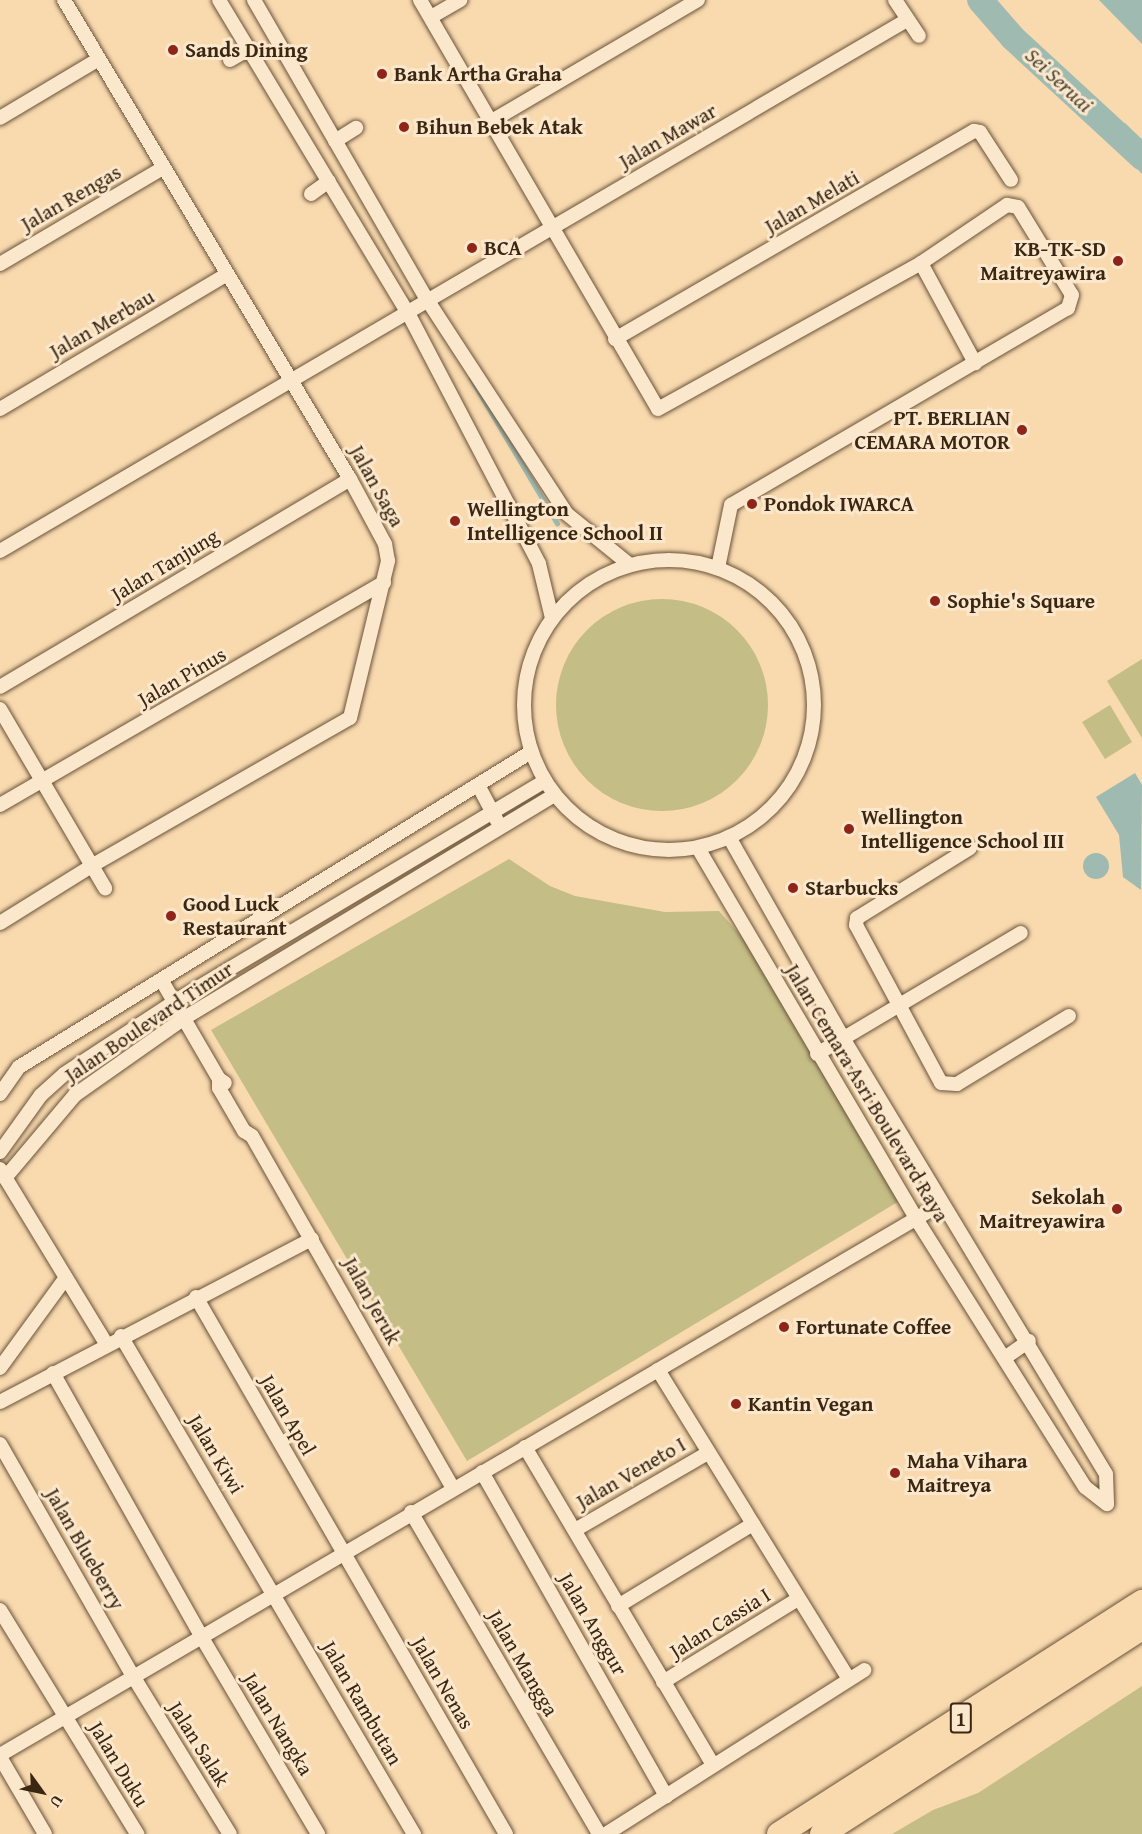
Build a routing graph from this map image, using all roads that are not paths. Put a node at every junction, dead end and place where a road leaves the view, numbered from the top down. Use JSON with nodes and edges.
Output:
{"nodes":[{"id":1,"x":64,"y":0,"type":"edge"},
{"id":2,"x":219,"y":0,"type":"edge"},
{"id":3,"x":254,"y":0,"type":"edge"},
{"id":4,"x":420,"y":0,"type":"edge"},
{"id":5,"x":460,"y":0,"type":"edge"},
{"id":6,"x":698,"y":0,"type":"edge"},
{"id":7,"x":895,"y":0,"type":"edge"},
{"id":8,"x":430,"y":17,"type":"junction"},
{"id":9,"x":907,"y":20,"type":"junction"},
{"id":10,"x":919,"y":36,"type":"dead end"},
{"id":11,"x":249,"y":49,"type":"junction"},
{"id":12,"x":99,"y":59,"type":"junction"},
{"id":13,"x":230,"y":60,"type":"dead end"},
{"id":14,"x":0,"y":118,"type":"edge"},
{"id":15,"x":490,"y":122,"type":"junction"},
{"id":16,"x":356,"y":128,"type":"dead end"},
{"id":17,"x":335,"y":141,"type":"junction"},
{"id":18,"x":163,"y":168,"type":"junction"},
{"id":19,"x":1011,"y":180,"type":"dead end"},
{"id":20,"x":329,"y":182,"type":"junction"},
{"id":21,"x":311,"y":194,"type":"dead end"},
{"id":22,"x":554,"y":229,"type":"junction"},
{"id":23,"x":921,"y":263,"type":"junction"},
{"id":24,"x":0,"y":264,"type":"edge"},
{"id":25,"x":226,"y":275,"type":"junction"},
{"id":26,"x":428,"y":301,"type":"junction"},
{"id":27,"x":408,"y":313,"type":"junction"},
{"id":28,"x":615,"y":339,"type":"junction"},
{"id":29,"x":975,"y":363,"type":"junction"},
{"id":30,"x":292,"y":382,"type":"junction"},
{"id":31,"x":0,"y":409,"type":"edge"},
{"id":32,"x":350,"y":479,"type":"junction"},
{"id":33,"x":0,"y":551,"type":"edge"},
{"id":34,"x":630,"y":565,"type":"junction"},
{"id":35,"x":718,"y":568,"type":"junction"},
{"id":36,"x":384,"y":582,"type":"junction"},
{"id":37,"x":552,"y":618,"type":"junction"},
{"id":38,"x":0,"y":687,"type":"edge"},
{"id":39,"x":0,"y":710,"type":"edge"},
{"id":40,"x":531,"y":752,"type":"junction"},
{"id":41,"x":42,"y":781,"type":"junction"},
{"id":42,"x":544,"y":781,"type":"junction"},
{"id":43,"x":478,"y":785,"type":"junction"},
{"id":44,"x":554,"y":795,"type":"junction"},
{"id":45,"x":0,"y":805,"type":"edge"},
{"id":46,"x":492,"y":812,"type":"junction"},
{"id":47,"x":501,"y":827,"type":"junction"},
{"id":48,"x":729,"y":837,"type":"junction"},
{"id":49,"x":698,"y":848,"type":"junction"},
{"id":50,"x":970,"y":848,"type":"dead end"},
{"id":51,"x":93,"y":865,"type":"junction"},
{"id":52,"x":105,"y":888,"type":"dead end"},
{"id":53,"x":0,"y":923,"type":"edge"},
{"id":54,"x":1021,"y":933,"type":"dead end"},
{"id":55,"x":162,"y":981,"type":"junction"},
{"id":56,"x":174,"y":1002,"type":"junction"},
{"id":57,"x":898,"y":1005,"type":"junction"},
{"id":58,"x":1069,"y":1016,"type":"dead end"},
{"id":59,"x":183,"y":1019,"type":"junction"},
{"id":60,"x":843,"y":1038,"type":"junction"},
{"id":61,"x":817,"y":1054,"type":"junction"},
{"id":62,"x":0,"y":1094,"type":"edge"},
{"id":63,"x":0,"y":1152,"type":"edge"},
{"id":64,"x":2,"y":1174,"type":"edge"},
{"id":65,"x":941,"y":1203,"type":"junction"},
{"id":66,"x":915,"y":1217,"type":"junction"},
{"id":67,"x":312,"y":1239,"type":"junction"},
{"id":68,"x":65,"y":1279,"type":"junction"},
{"id":69,"x":195,"y":1297,"type":"junction"},
{"id":70,"x":120,"y":1336,"type":"junction"},
{"id":71,"x":1029,"y":1341,"type":"junction"},
{"id":72,"x":106,"y":1343,"type":"junction"},
{"id":73,"x":1006,"y":1357,"type":"junction"},
{"id":74,"x":0,"y":1368,"type":"edge"},
{"id":75,"x":658,"y":1370,"type":"junction"},
{"id":76,"x":53,"y":1372,"type":"junction"},
{"id":77,"x":0,"y":1402,"type":"edge"},
{"id":78,"x":0,"y":1444,"type":"edge"},
{"id":79,"x":525,"y":1447,"type":"junction"},
{"id":80,"x":708,"y":1453,"type":"junction"},
{"id":81,"x":482,"y":1472,"type":"junction"},
{"id":82,"x":453,"y":1488,"type":"junction"},
{"id":83,"x":411,"y":1512,"type":"junction"},
{"id":84,"x":753,"y":1524,"type":"junction"},
{"id":85,"x":575,"y":1530,"type":"junction"},
{"id":86,"x":343,"y":1554,"type":"junction"},
{"id":87,"x":275,"y":1594,"type":"junction"},
{"id":88,"x":798,"y":1599,"type":"junction"},
{"id":89,"x":1142,"y":1602,"type":"edge"},
{"id":90,"x":618,"y":1606,"type":"junction"},
{"id":91,"x":0,"y":1610,"type":"edge"},
{"id":92,"x":1142,"y":1628,"type":"edge"},
{"id":93,"x":201,"y":1636,"type":"junction"},
{"id":94,"x":864,"y":1670,"type":"dead end"},
{"id":95,"x":133,"y":1676,"type":"junction"},
{"id":96,"x":849,"y":1679,"type":"junction"},
{"id":97,"x":663,"y":1682,"type":"junction"},
{"id":98,"x":66,"y":1716,"type":"junction"},
{"id":99,"x":0,"y":1756,"type":"edge"},
{"id":100,"x":713,"y":1766,"type":"junction"},
{"id":101,"x":666,"y":1796,"type":"junction"},
{"id":102,"x":45,"y":1834,"type":"edge"},
{"id":103,"x":137,"y":1834,"type":"edge"},
{"id":104,"x":230,"y":1834,"type":"edge"},
{"id":105,"x":318,"y":1834,"type":"edge"},
{"id":106,"x":414,"y":1834,"type":"edge"},
{"id":107,"x":506,"y":1834,"type":"edge"},
{"id":108,"x":598,"y":1834,"type":"edge"},
{"id":109,"x":606,"y":1834,"type":"edge"},
{"id":110,"x":779,"y":1834,"type":"edge"},
{"id":111,"x":822,"y":1834,"type":"edge"}],
"edges":[{"from":1,"to":12,"type":"street","name":"Jalan Saga"},
{"from":2,"to":11,"type":"street"},
{"from":3,"to":17,"type":"street"},
{"from":4,"to":8,"type":"street"},
{"from":5,"to":8,"type":"street"},
{"from":6,"to":15,"type":"street"},
{"from":7,"to":9,"type":"street"},
{"from":8,"to":15,"type":"street"},
{"from":9,"to":10,"type":"street"},
{"from":9,"to":22,"type":"street","name":"Jalan Mawar"},
{"from":11,"to":13,"type":"street"},
{"from":11,"to":20,"type":"street"},
{"from":12,"to":14,"type":"street"},
{"from":12,"to":18,"type":"street","name":"Jalan Saga"},
{"from":15,"to":22,"type":"street"},
{"from":16,"to":17,"type":"street"},
{"from":17,"to":26,"type":"street"},
{"from":18,"to":24,"type":"street","name":"Jalan Rengas"},
{"from":18,"to":25,"type":"street","name":"Jalan Saga"},
{"from":19,"to":28,"type":"street","name":"Jalan Melati"},
{"from":20,"to":21,"type":"street"},
{"from":20,"to":27,"type":"street"},
{"from":22,"to":26,"type":"street","name":"Jalan Mawar"},
{"from":22,"to":28,"type":"street"},
{"from":23,"to":28,"type":"street"},
{"from":23,"to":29,"type":"street"},
{"from":23,"to":29,"type":"street"},
{"from":25,"to":30,"type":"street","name":"Jalan Saga"},
{"from":25,"to":31,"type":"street","name":"Jalan Merbau"},
{"from":26,"to":27,"type":"street","name":"Jalan Mawar"},
{"from":26,"to":34,"type":"street"},
{"from":27,"to":30,"type":"street","name":"Jalan Mawar"},
{"from":27,"to":37,"type":"street"},
{"from":29,"to":35,"type":"street"},
{"from":30,"to":32,"type":"street","name":"Jalan Saga"},
{"from":30,"to":33,"type":"street","name":"Jalan Mawar"},
{"from":32,"to":36,"type":"street","name":"Jalan Saga"},
{"from":32,"to":38,"type":"street","name":"Jalan Tanjung"},
{"from":34,"to":35,"type":"street"},
{"from":34,"to":37,"type":"street"},
{"from":35,"to":48,"type":"street"},
{"from":36,"to":41,"type":"street","name":"Jalan Pinus"},
{"from":36,"to":51,"type":"street","name":"Jalan Saga"},
{"from":37,"to":40,"type":"street"},
{"from":39,"to":41,"type":"street"},
{"from":40,"to":42,"type":"street"},
{"from":40,"to":43,"type":"street","name":"Jalan Boulevard Timur"},
{"from":41,"to":45,"type":"street","name":"Jalan Pinus"},
{"from":41,"to":51,"type":"street"},
{"from":42,"to":44,"type":"street"},
{"from":42,"to":46,"type":"street","name":"Jalan Boulevard Timur"},
{"from":43,"to":46,"type":"street"},
{"from":43,"to":55,"type":"street","name":"Jalan Boulevard Timur"},
{"from":44,"to":47,"type":"street","name":"Jalan Boulevard Timur"},
{"from":44,"to":49,"type":"street"},
{"from":46,"to":47,"type":"street"},
{"from":46,"to":56,"type":"street","name":"Jalan Boulevard Timur"},
{"from":47,"to":59,"type":"street","name":"Jalan Boulevard Timur"},
{"from":48,"to":49,"type":"street"},
{"from":48,"to":60,"type":"street","name":"Jalan Cemara Asri Boulevard Raya"},
{"from":49,"to":61,"type":"street","name":"Jalan Cemara Asri Boulevard Raya"},
{"from":50,"to":57,"type":"street"},
{"from":51,"to":52,"type":"street"},
{"from":51,"to":53,"type":"street"},
{"from":54,"to":57,"type":"street"},
{"from":55,"to":56,"type":"street","name":"Jalan Jeruk"},
{"from":55,"to":62,"type":"street","name":"Jalan Boulevard Timur"},
{"from":56,"to":59,"type":"street","name":"Jalan Jeruk"},
{"from":56,"to":63,"type":"street","name":"Jalan Boulevard Timur"},
{"from":57,"to":58,"type":"street"},
{"from":57,"to":60,"type":"street"},
{"from":59,"to":64,"type":"street","name":"Jalan Boulevard Timur"},
{"from":59,"to":67,"type":"street","name":"Jalan Jeruk"},
{"from":60,"to":61,"type":"street"},
{"from":60,"to":65,"type":"street","name":"Jalan Cemara Asri Boulevard Raya"},
{"from":61,"to":66,"type":"street","name":"Jalan Cemara Asri Boulevard Raya"},
{"from":64,"to":68,"type":"street"},
{"from":65,"to":66,"type":"street"},
{"from":65,"to":71,"type":"street","name":"Jalan Cemara Asri Boulevard Raya"},
{"from":66,"to":73,"type":"street","name":"Jalan Cemara Asri Boulevard Raya"},
{"from":66,"to":75,"type":"street"},
{"from":67,"to":69,"type":"street"},
{"from":67,"to":82,"type":"street","name":"Jalan Jeruk"},
{"from":68,"to":72,"type":"street"},
{"from":68,"to":74,"type":"street"},
{"from":69,"to":70,"type":"street"},
{"from":69,"to":86,"type":"street","name":"Jalan Apel"},
{"from":70,"to":72,"type":"street"},
{"from":70,"to":87,"type":"street","name":"Jalan Kiwi"},
{"from":71,"to":73,"type":"street"},
{"from":71,"to":73,"type":"street","name":"Jalan Cemara Asri Boulevard Raya"},
{"from":72,"to":76,"type":"street"},
{"from":75,"to":79,"type":"street"},
{"from":75,"to":80,"type":"street"},
{"from":76,"to":77,"type":"street"},
{"from":76,"to":93,"type":"street","name":"Jalan Nangka"},
{"from":78,"to":95,"type":"street","name":"Jalan Blueberry"},
{"from":79,"to":81,"type":"street"},
{"from":79,"to":85,"type":"street"},
{"from":80,"to":84,"type":"street"},
{"from":80,"to":85,"type":"street","name":"Jalan Veneto I"},
{"from":81,"to":82,"type":"street"},
{"from":81,"to":101,"type":"street","name":"Jalan Anggur"},
{"from":82,"to":83,"type":"street"},
{"from":83,"to":86,"type":"street"},
{"from":83,"to":108,"type":"street","name":"Jalan Mangga"},
{"from":84,"to":88,"type":"street"},
{"from":84,"to":90,"type":"street"},
{"from":85,"to":90,"type":"street"},
{"from":86,"to":87,"type":"street"},
{"from":86,"to":107,"type":"street","name":"Jalan Nenas"},
{"from":87,"to":93,"type":"street"},
{"from":87,"to":106,"type":"street","name":"Jalan Rambutan"},
{"from":88,"to":96,"type":"street"},
{"from":88,"to":97,"type":"street","name":"Jalan Cassia I"},
{"from":89,"to":110,"type":"highway","number":"1"},
{"from":90,"to":97,"type":"street"},
{"from":91,"to":98,"type":"street","name":"Jalan Duku"},
{"from":92,"to":111,"type":"highway","number":"1"},
{"from":93,"to":95,"type":"street"},
{"from":93,"to":105,"type":"street","name":"Jalan Nangka"},
{"from":94,"to":96,"type":"street"},
{"from":95,"to":98,"type":"street"},
{"from":95,"to":104,"type":"street","name":"Jalan Salak"},
{"from":96,"to":100,"type":"street"},
{"from":97,"to":100,"type":"street"},
{"from":98,"to":99,"type":"street"},
{"from":98,"to":103,"type":"street","name":"Jalan Duku"},
{"from":99,"to":102,"type":"street"},
{"from":100,"to":101,"type":"street"},
{"from":101,"to":109,"type":"street"}]}
